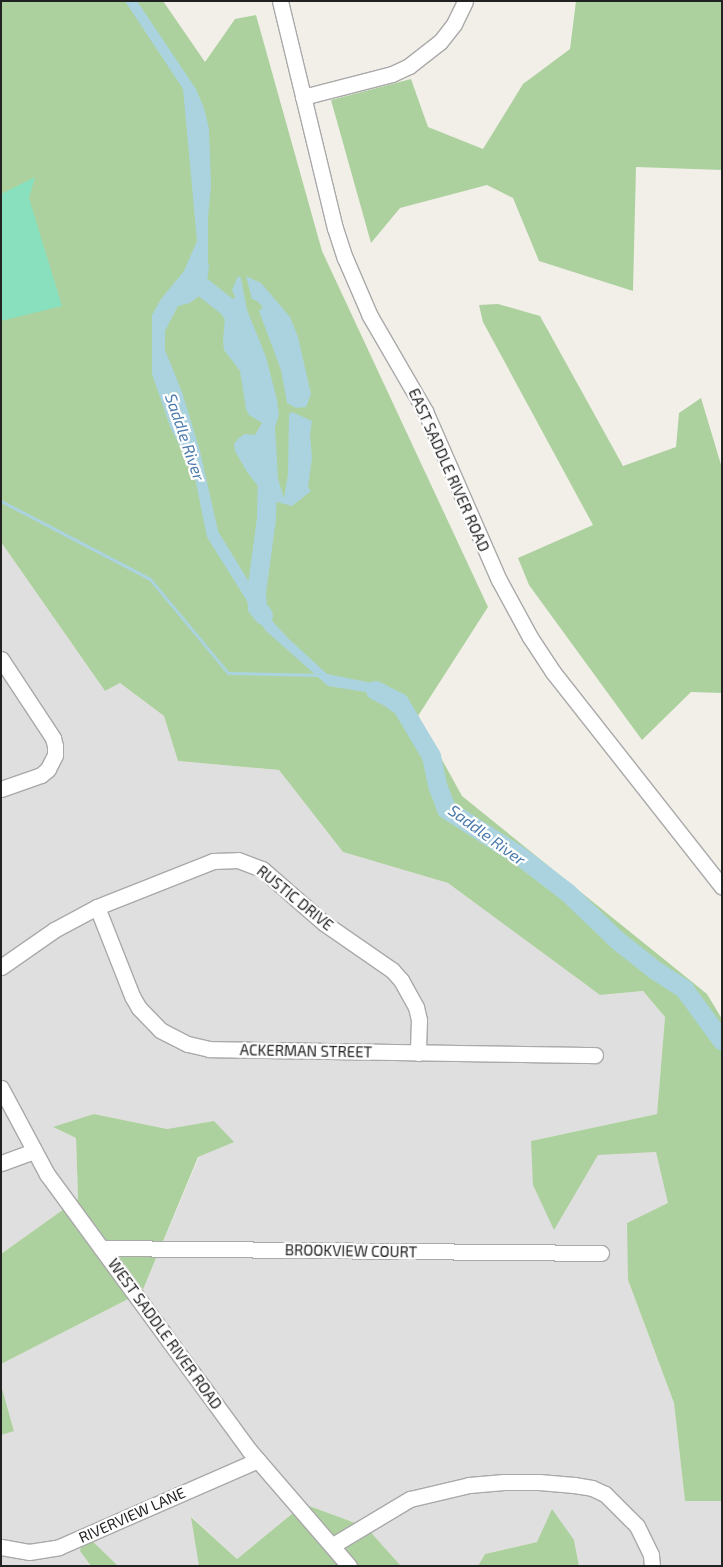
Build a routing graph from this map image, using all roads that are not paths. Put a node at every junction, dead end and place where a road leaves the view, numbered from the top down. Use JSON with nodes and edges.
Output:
{"nodes":[{"id":1,"x":280,"y":1,"type":"edge"},
{"id":2,"x":465,"y":1,"type":"edge"},
{"id":3,"x":303,"y":96,"type":"junction"},
{"id":4,"x":1,"y":659,"type":"edge"},
{"id":5,"x":1,"y":789,"type":"edge"},
{"id":6,"x":722,"y":888,"type":"edge"},
{"id":7,"x":97,"y":907,"type":"junction"},
{"id":8,"x":1,"y":967,"type":"edge"},
{"id":9,"x":418,"y":1053,"type":"junction"},
{"id":10,"x":596,"y":1055,"type":"dead end"},
{"id":11,"x":1,"y":1088,"type":"edge"},
{"id":12,"x":34,"y":1151,"type":"junction"},
{"id":13,"x":1,"y":1163,"type":"edge"},
{"id":14,"x":101,"y":1248,"type":"junction"},
{"id":15,"x":601,"y":1253,"type":"dead end"},
{"id":16,"x":258,"y":1460,"type":"junction"},
{"id":17,"x":333,"y":1545,"type":"junction"},
{"id":18,"x":1,"y":1547,"type":"edge"},
{"id":19,"x":349,"y":1566,"type":"edge"},
{"id":20,"x":652,"y":1566,"type":"edge"}],
"edges":[{"from":1,"to":3,"type":"street","name":"EAST SADDLE RIVER ROAD"},
{"from":2,"to":3,"type":"street"},
{"from":3,"to":6,"type":"street","name":"EAST SADDLE RIVER ROAD"},
{"from":4,"to":5,"type":"street"},
{"from":7,"to":8,"type":"street","name":"RUSTIC DRIVE"},
{"from":7,"to":9,"type":"street","name":"ACKERMAN STREET"},
{"from":7,"to":9,"type":"street","name":"RUSTIC DRIVE"},
{"from":9,"to":10,"type":"street","name":"ACKERMAN STREET"},
{"from":11,"to":12,"type":"street","name":"WEST SADDLE RIVER ROAD"},
{"from":12,"to":13,"type":"street"},
{"from":12,"to":14,"type":"street","name":"WEST SADDLE RIVER ROAD"},
{"from":14,"to":15,"type":"street","name":"BROOKVIEW COURT"},
{"from":14,"to":16,"type":"street","name":"WEST SADDLE RIVER ROAD"},
{"from":16,"to":17,"type":"street","name":"WEST SADDLE RIVER ROAD"},
{"from":16,"to":18,"type":"street","name":"RIVERVIEW LANE"},
{"from":17,"to":19,"type":"street","name":"WEST SADDLE RIVER ROAD"},
{"from":17,"to":20,"type":"street"}]}
